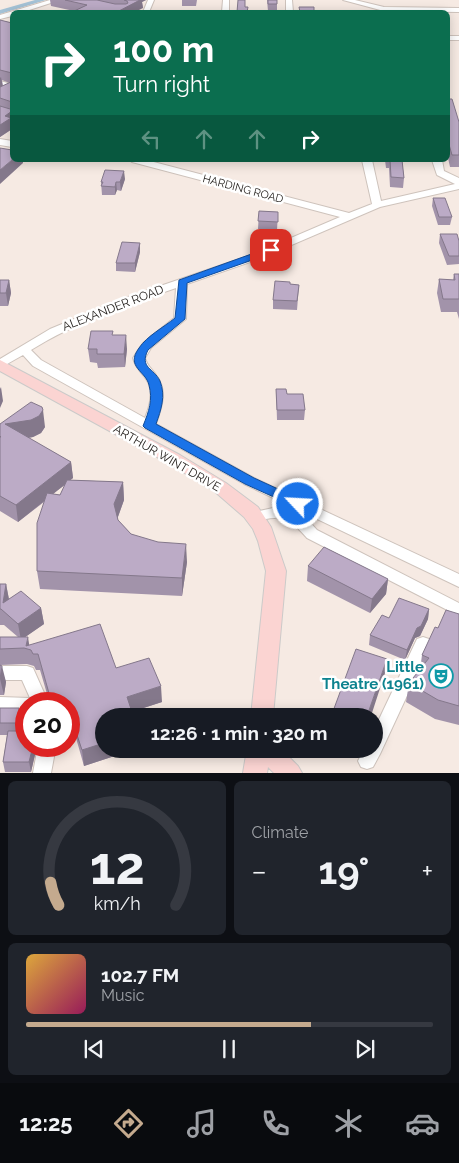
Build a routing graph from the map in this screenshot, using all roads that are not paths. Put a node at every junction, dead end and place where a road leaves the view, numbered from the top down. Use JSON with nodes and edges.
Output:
{"nodes":[{"id":1,"x":57,"y":0,"type":"edge"},
{"id":2,"x":346,"y":0,"type":"edge"},
{"id":3,"x":360,"y":2,"type":"edge"},
{"id":4,"x":24,"y":10,"type":"edge"},
{"id":5,"x":459,"y":10,"type":"edge"},
{"id":6,"x":10,"y":15,"type":"edge"},
{"id":7,"x":2,"y":17,"type":"dead end"},
{"id":8,"x":0,"y":82,"type":"edge"},
{"id":9,"x":10,"y":88,"type":"edge"},
{"id":10,"x":143,"y":162,"type":"edge"},
{"id":11,"x":367,"y":162,"type":"edge"},
{"id":12,"x":437,"y":162,"type":"edge"},
{"id":13,"x":459,"y":184,"type":"edge"},
{"id":14,"x":377,"y":205,"type":"junction"},
{"id":15,"x":351,"y":217,"type":"junction"},
{"id":16,"x":182,"y":282,"type":"junction"},
{"id":17,"x":24,"y":349,"type":"junction"},
{"id":18,"x":0,"y":364,"type":"edge"},
{"id":19,"x":149,"y":426,"type":"junction"},
{"id":20,"x":255,"y":517,"type":"junction"},
{"id":21,"x":459,"y":581,"type":"edge"},
{"id":22,"x":459,"y":610,"type":"edge"},
{"id":23,"x":423,"y":644,"type":"dead end"},
{"id":24,"x":0,"y":673,"type":"edge"},
{"id":25,"x":35,"y":692,"type":"edge"},
{"id":26,"x":0,"y":704,"type":"edge"},
{"id":27,"x":15,"y":704,"type":"edge"},
{"id":28,"x":263,"y":708,"type":"edge"},
{"id":29,"x":383,"y":728,"type":"edge"},
{"id":30,"x":45,"y":757,"type":"edge"},
{"id":31,"x":257,"y":758,"type":"edge"},
{"id":32,"x":274,"y":758,"type":"edge"},
{"id":33,"x":42,"y":773,"type":"edge"},
{"id":34,"x":255,"y":773,"type":"edge"},
{"id":35,"x":290,"y":773,"type":"edge"}],
"edges":[{"from":1,"to":4,"type":"street"},
{"from":2,"to":3,"type":"street"},
{"from":3,"to":5,"type":"street"},
{"from":6,"to":7,"type":"street"},
{"from":8,"to":9,"type":"street"},
{"from":10,"to":15,"type":"street","name":"HARDING ROAD"},
{"from":11,"to":14,"type":"street"},
{"from":12,"to":13,"type":"street"},
{"from":13,"to":14,"type":"street","name":"ALEXANDER ROAD"},
{"from":14,"to":15,"type":"street","name":"ALEXANDER ROAD"},
{"from":15,"to":16,"type":"street","name":"ALEXANDER ROAD"},
{"from":16,"to":17,"type":"street","name":"ALEXANDER ROAD"},
{"from":16,"to":19,"type":"street"},
{"from":17,"to":18,"type":"street","name":"ALEXANDER ROAD"},
{"from":17,"to":19,"type":"street"},
{"from":18,"to":20,"type":"main road","name":"ARTHUR WINT DRIVE"},
{"from":19,"to":21,"type":"street"},
{"from":20,"to":22,"type":"street"},
{"from":20,"to":28,"type":"main road","name":"ARTHUR WINT DRIVE"},
{"from":23,"to":29,"type":"street"},
{"from":24,"to":25,"type":"street"},
{"from":26,"to":27,"type":"street"},
{"from":30,"to":33,"type":"street"},
{"from":31,"to":34,"type":"main road"},
{"from":32,"to":35,"type":"main road"}]}
